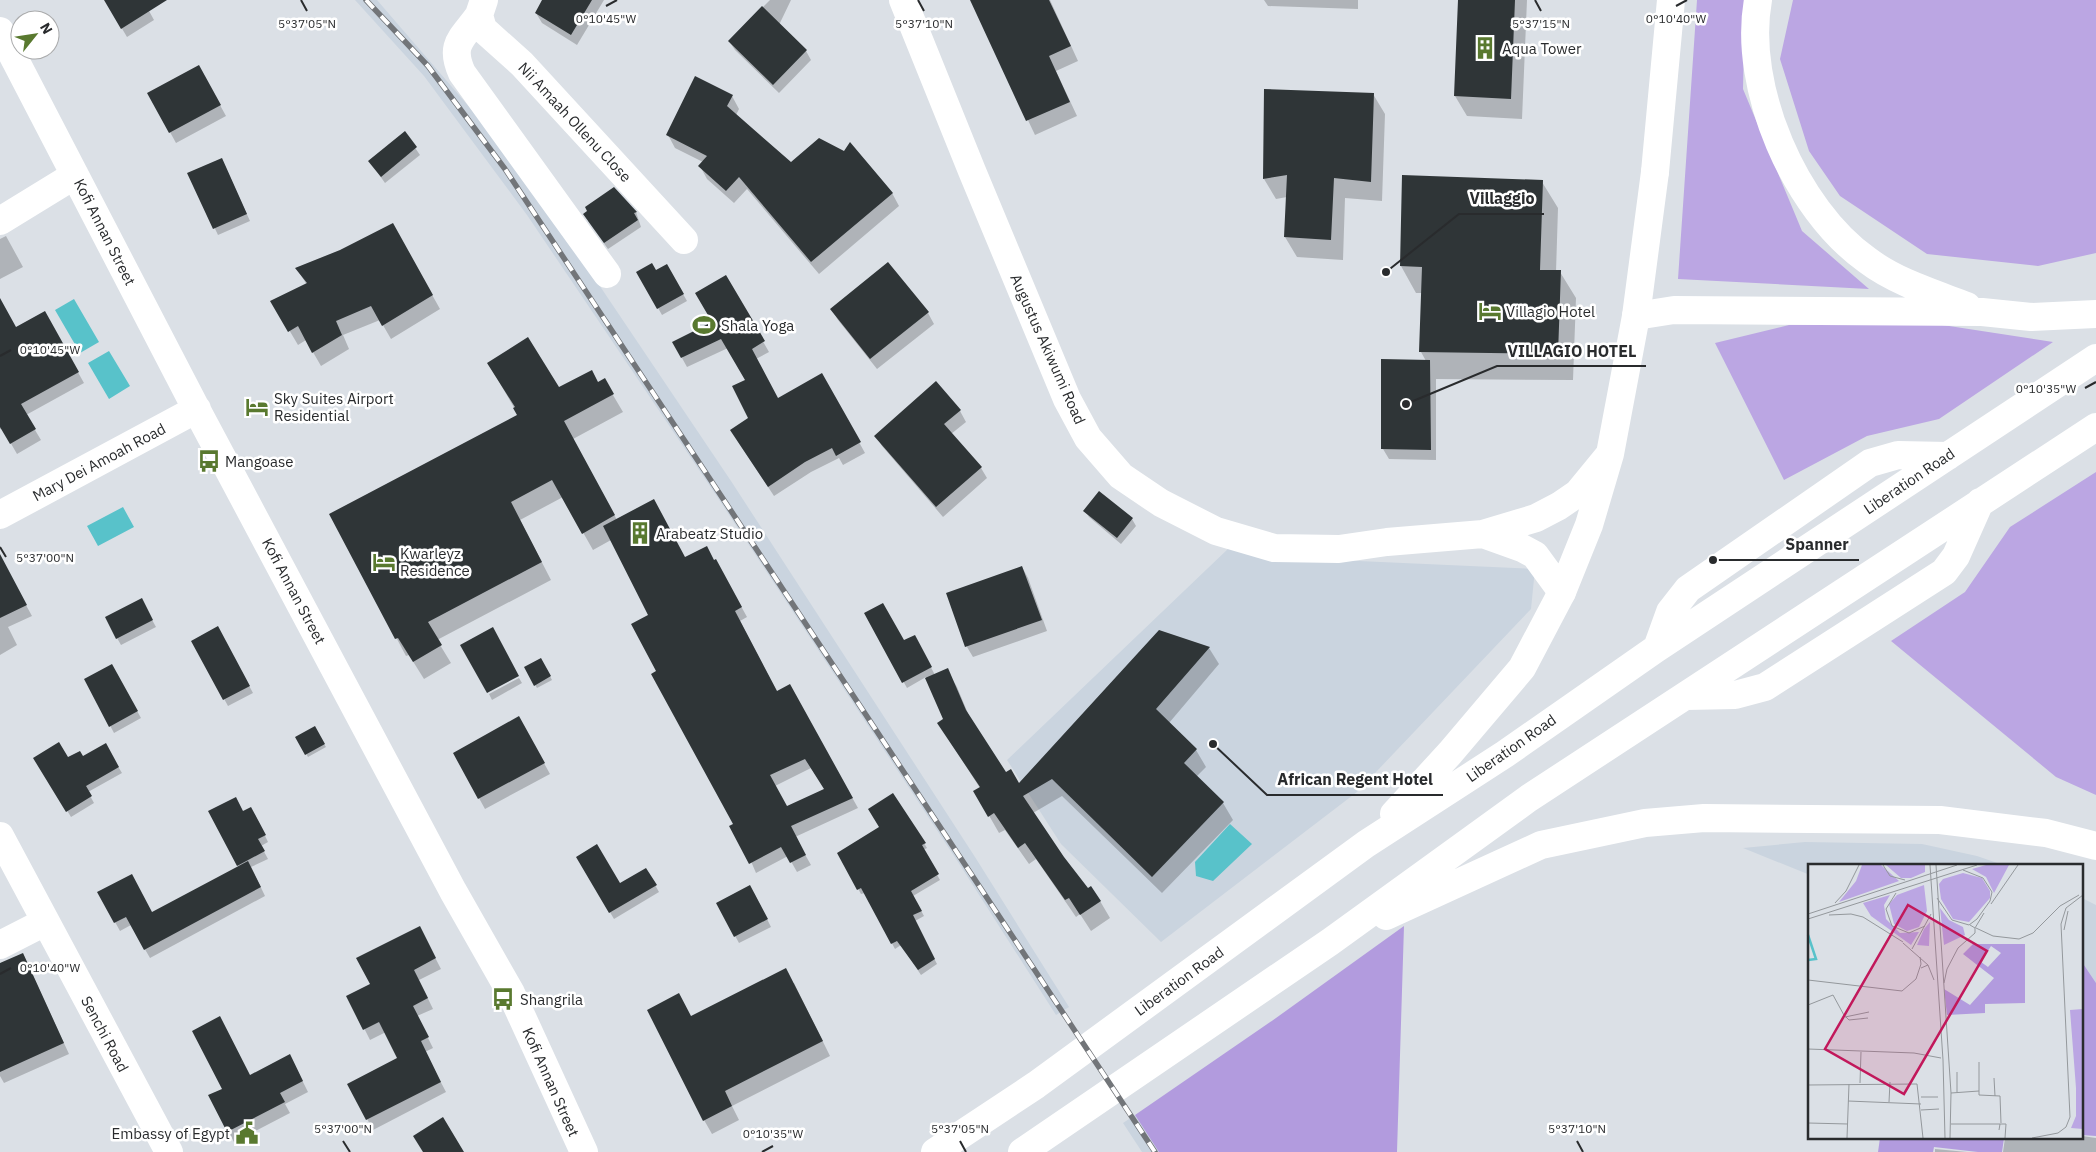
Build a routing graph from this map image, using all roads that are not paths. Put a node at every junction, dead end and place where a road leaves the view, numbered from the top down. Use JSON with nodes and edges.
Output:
{"nodes":[{"id":1,"x":903,"y":0,"type":"edge"},
{"id":2,"x":1671,"y":0,"type":"edge"},
{"id":3,"x":1758,"y":0,"type":"edge"},
{"id":4,"x":481,"y":8,"type":"edge"},
{"id":5,"x":0,"y":31,"type":"edge"},
{"id":6,"x":75,"y":175,"type":"junction"},
{"id":7,"x":0,"y":221,"type":"edge"},
{"id":8,"x":684,"y":240,"type":"dead end"},
{"id":9,"x":607,"y":274,"type":"dead end"},
{"id":10,"x":1982,"y":312,"type":"junction"},
{"id":11,"x":2096,"y":314,"type":"edge"},
{"id":12,"x":1636,"y":316,"type":"junction"},
{"id":13,"x":2096,"y":358,"type":"edge"},
{"id":14,"x":197,"y":409,"type":"junction"},
{"id":15,"x":2096,"y":427,"type":"edge"},
{"id":16,"x":1610,"y":454,"type":"junction"},
{"id":17,"x":1948,"y":456,"type":"junction"},
{"id":18,"x":1980,"y":502,"type":"junction"},
{"id":19,"x":0,"y":515,"type":"edge"},
{"id":20,"x":1483,"y":534,"type":"junction"},
{"id":21,"x":1562,"y":592,"type":"junction"},
{"id":22,"x":1657,"y":648,"type":"junction"},
{"id":23,"x":1686,"y":696,"type":"junction"},
{"id":24,"x":0,"y":836,"type":"edge"},
{"id":25,"x":1366,"y":844,"type":"junction"},
{"id":26,"x":2096,"y":846,"type":"edge"},
{"id":27,"x":46,"y":922,"type":"junction"},
{"id":28,"x":1330,"y":942,"type":"junction"},
{"id":29,"x":0,"y":945,"type":"edge"},
{"id":30,"x":169,"y":1152,"type":"edge"},
{"id":31,"x":584,"y":1152,"type":"edge"},
{"id":32,"x":935,"y":1152,"type":"edge"},
{"id":33,"x":1022,"y":1152,"type":"edge"}],
"edges":[{"from":1,"to":20,"type":"main road","name":"Augustus Akiwumi Road"},
{"from":2,"to":12,"type":"main road"},
{"from":3,"to":10,"type":"main road"},
{"from":4,"to":8,"type":"main road","name":"Nii Amaah Ollenu Close"},
{"from":4,"to":9,"type":"main road"},
{"from":5,"to":6,"type":"main road","name":"Kofi Annan Street"},
{"from":6,"to":7,"type":"main road"},
{"from":6,"to":14,"type":"main road","name":"Kofi Annan Street"},
{"from":10,"to":11,"type":"main road"},
{"from":10,"to":12,"type":"main road"},
{"from":12,"to":16,"type":"main road"},
{"from":13,"to":17,"type":"main road","name":"Liberation Road"},
{"from":14,"to":19,"type":"main road","name":"Mary Dei Amoah Road"},
{"from":14,"to":31,"type":"main road","name":"Kofi Annan Street"},
{"from":15,"to":18,"type":"main road"},
{"from":16,"to":20,"type":"main road","name":"Augustus Akiwumi Road"},
{"from":16,"to":21,"type":"main road"},
{"from":17,"to":22,"type":"main road","name":"Liberation Road"},
{"from":17,"to":22,"type":"main road"},
{"from":18,"to":23,"type":"main road"},
{"from":18,"to":23,"type":"main road"},
{"from":20,"to":21,"type":"main road","name":"Augustus Akiwumi Road"},
{"from":21,"to":25,"type":"main road"},
{"from":22,"to":25,"type":"main road","name":"Liberation Road"},
{"from":23,"to":28,"type":"main road"},
{"from":24,"to":27,"type":"main road","name":"Senchi Road"},
{"from":25,"to":32,"type":"main road","name":"Liberation Road"},
{"from":26,"to":28,"type":"main road"},
{"from":27,"to":29,"type":"main road"},
{"from":27,"to":30,"type":"main road","name":"Senchi Road"},
{"from":28,"to":33,"type":"main road"}]}
